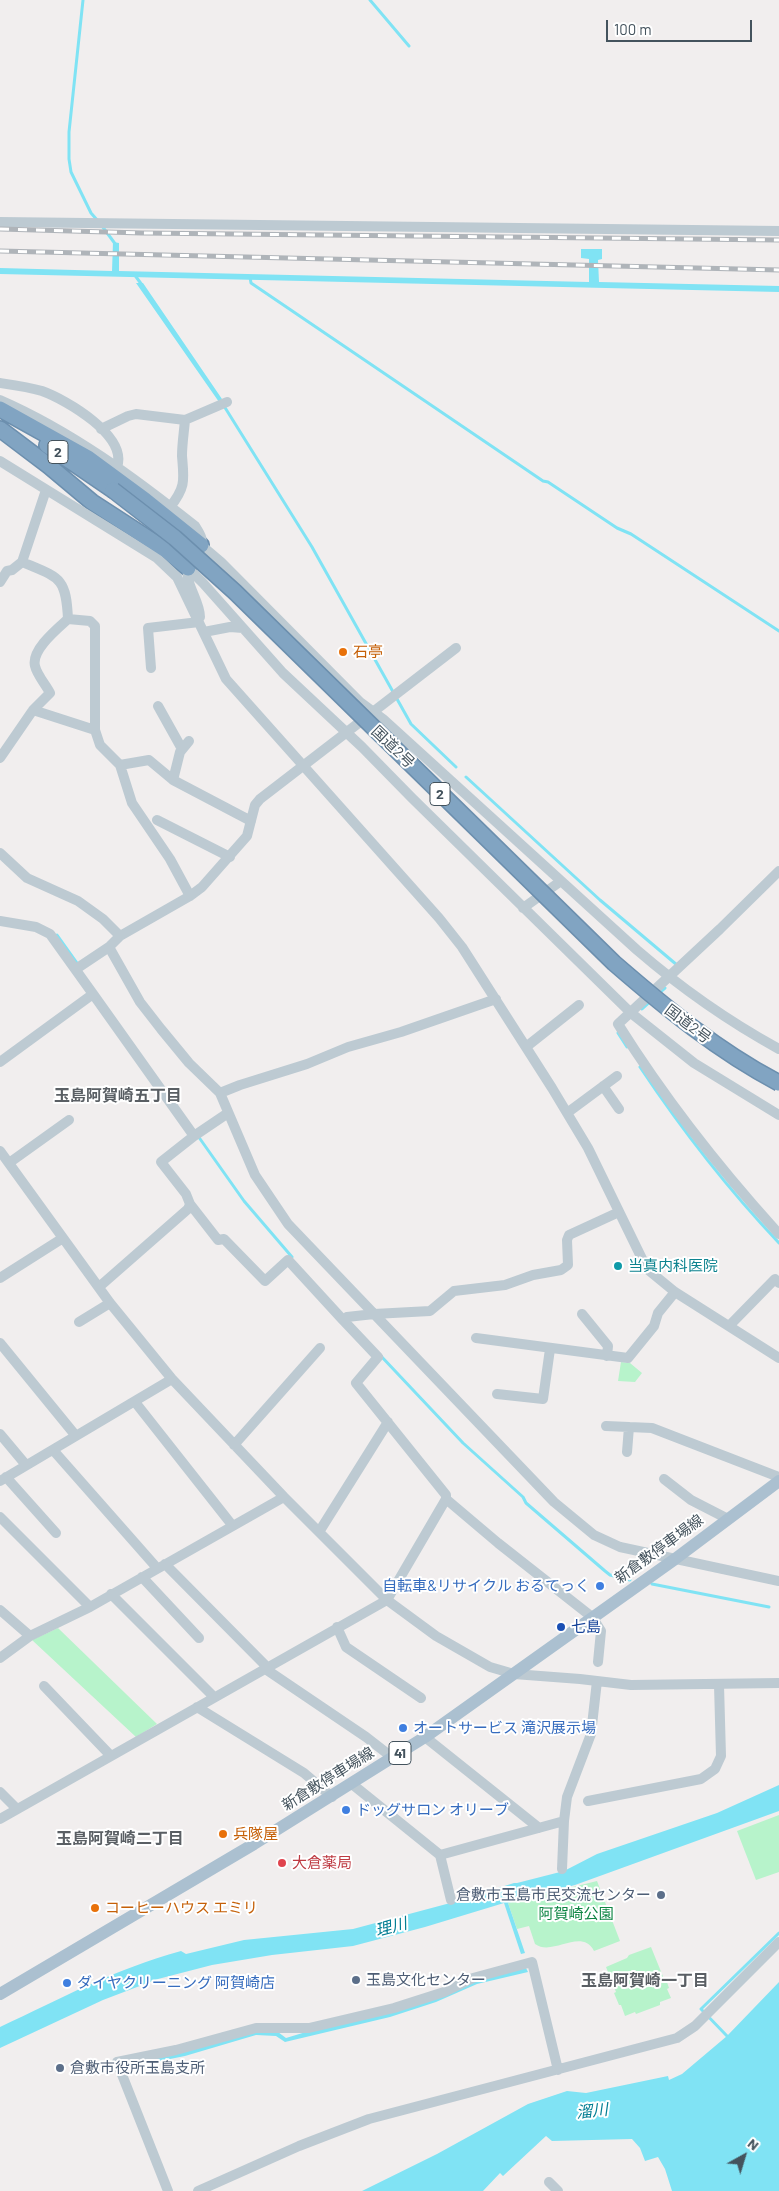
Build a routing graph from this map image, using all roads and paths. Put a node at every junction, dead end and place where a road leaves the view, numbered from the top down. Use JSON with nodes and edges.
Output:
{"nodes":[{"id":1,"x":0,"y":222,"type":"edge"},
{"id":2,"x":779,"y":231,"type":"edge"},
{"id":3,"x":0,"y":383,"type":"edge"},
{"id":4,"x":0,"y":400,"type":"edge"},
{"id":5,"x":224,"y":403,"type":"dead end"},
{"id":6,"x":0,"y":409,"type":"edge"},
{"id":7,"x":0,"y":420,"type":"edge"},
{"id":8,"x":185,"y":420,"type":"junction"},
{"id":9,"x":0,"y":429,"type":"edge"},
{"id":10,"x":101,"y":429,"type":"junction"},
{"id":11,"x":2,"y":465,"type":"edge"},
{"id":12,"x":117,"y":467,"type":"junction"},
{"id":13,"x":46,"y":490,"type":"junction"},
{"id":14,"x":170,"y":507,"type":"junction"},
{"id":15,"x":201,"y":545,"type":"junction"},
{"id":16,"x":22,"y":562,"type":"junction"},
{"id":17,"x":188,"y":568,"type":"junction"},
{"id":18,"x":3,"y":571,"type":"edge"},
{"id":19,"x":0,"y":582,"type":"edge"},
{"id":20,"x":68,"y":620,"type":"junction"},
{"id":21,"x":199,"y":622,"type":"junction"},
{"id":22,"x":243,"y":628,"type":"junction"},
{"id":23,"x":204,"y":632,"type":"junction"},
{"id":24,"x":456,"y":648,"type":"dead end"},
{"id":25,"x":151,"y":668,"type":"dead end"},
{"id":26,"x":158,"y":706,"type":"dead end"},
{"id":27,"x":33,"y":710,"type":"junction"},
{"id":28,"x":374,"y":712,"type":"junction"},
{"id":29,"x":95,"y":730,"type":"junction"},
{"id":30,"x":346,"y":733,"type":"junction"},
{"id":31,"x":0,"y":758,"type":"edge"},
{"id":32,"x":120,"y":765,"type":"junction"},
{"id":33,"x":304,"y":766,"type":"junction"},
{"id":34,"x":173,"y":780,"type":"junction"},
{"id":35,"x":157,"y":820,"type":"dead end"},
{"id":36,"x":251,"y":821,"type":"junction"},
{"id":37,"x":0,"y":853,"type":"edge"},
{"id":38,"x":230,"y":856,"type":"junction"},
{"id":39,"x":779,"y":870,"type":"edge"},
{"id":40,"x":561,"y":881,"type":"junction"},
{"id":41,"x":190,"y":896,"type":"junction"},
{"id":42,"x":523,"y":908,"type":"junction"},
{"id":43,"x":0,"y":921,"type":"edge"},
{"id":44,"x":120,"y":936,"type":"junction"},
{"id":45,"x":109,"y":947,"type":"junction"},
{"id":46,"x":78,"y":968,"type":"junction"},
{"id":47,"x":675,"y":970,"type":"junction"},
{"id":48,"x":93,"y":994,"type":"junction"},
{"id":49,"x":496,"y":999,"type":"junction"},
{"id":50,"x":579,"y":1005,"type":"dead end"},
{"id":51,"x":631,"y":1013,"type":"junction"},
{"id":52,"x":526,"y":1047,"type":"junction"},
{"id":53,"x":779,"y":1050,"type":"edge"},
{"id":54,"x":0,"y":1062,"type":"edge"},
{"id":55,"x":616,"y":1076,"type":"dead end"},
{"id":56,"x":779,"y":1083,"type":"edge"},
{"id":57,"x":603,"y":1086,"type":"junction"},
{"id":58,"x":220,"y":1093,"type":"junction"},
{"id":59,"x":619,"y":1110,"type":"dead end"},
{"id":60,"x":228,"y":1113,"type":"junction"},
{"id":61,"x":567,"y":1113,"type":"junction"},
{"id":62,"x":779,"y":1115,"type":"edge"},
{"id":63,"x":68,"y":1120,"type":"dead end"},
{"id":64,"x":194,"y":1136,"type":"junction"},
{"id":65,"x":0,"y":1151,"type":"edge"},
{"id":66,"x":9,"y":1163,"type":"junction"},
{"id":67,"x":190,"y":1204,"type":"junction"},
{"id":68,"x":619,"y":1212,"type":"junction"},
{"id":69,"x":779,"y":1234,"type":"edge"},
{"id":70,"x":63,"y":1238,"type":"junction"},
{"id":71,"x":0,"y":1278,"type":"edge"},
{"id":72,"x":779,"y":1284,"type":"edge"},
{"id":73,"x":98,"y":1287,"type":"junction"},
{"id":74,"x":675,"y":1292,"type":"junction"},
{"id":75,"x":110,"y":1303,"type":"junction"},
{"id":76,"x":374,"y":1314,"type":"junction"},
{"id":77,"x":582,"y":1314,"type":"dead end"},
{"id":78,"x":345,"y":1319,"type":"junction"},
{"id":79,"x":79,"y":1322,"type":"dead end"},
{"id":80,"x":729,"y":1326,"type":"junction"},
{"id":81,"x":476,"y":1338,"type":"dead end"},
{"id":82,"x":0,"y":1343,"type":"edge"},
{"id":83,"x":320,"y":1348,"type":"dead end"},
{"id":84,"x":550,"y":1349,"type":"junction"},
{"id":85,"x":607,"y":1356,"type":"junction"},
{"id":86,"x":779,"y":1358,"type":"edge"},
{"id":87,"x":172,"y":1380,"type":"junction"},
{"id":88,"x":497,"y":1394,"type":"dead end"},
{"id":89,"x":135,"y":1402,"type":"junction"},
{"id":90,"x":388,"y":1422,"type":"junction"},
{"id":91,"x":606,"y":1426,"type":"dead end"},
{"id":92,"x":628,"y":1427,"type":"junction"},
{"id":93,"x":0,"y":1434,"type":"edge"},
{"id":94,"x":76,"y":1436,"type":"junction"},
{"id":95,"x":234,"y":1445,"type":"junction"},
{"id":96,"x":52,"y":1450,"type":"junction"},
{"id":97,"x":628,"y":1452,"type":"dead end"},
{"id":98,"x":26,"y":1465,"type":"junction"},
{"id":99,"x":779,"y":1477,"type":"edge"},
{"id":100,"x":3,"y":1479,"type":"edge"},
{"id":101,"x":664,"y":1479,"type":"dead end"},
{"id":102,"x":779,"y":1481,"type":"edge"},
{"id":103,"x":284,"y":1497,"type":"junction"},
{"id":104,"x":446,"y":1499,"type":"junction"},
{"id":105,"x":0,"y":1517,"type":"edge"},
{"id":106,"x":728,"y":1519,"type":"junction"},
{"id":107,"x":232,"y":1525,"type":"junction"},
{"id":108,"x":56,"y":1532,"type":"dead end"},
{"id":109,"x":319,"y":1532,"type":"junction"},
{"id":110,"x":675,"y":1559,"type":"junction"},
{"id":111,"x":161,"y":1566,"type":"junction"},
{"id":112,"x":142,"y":1577,"type":"junction"},
{"id":113,"x":779,"y":1581,"type":"edge"},
{"id":114,"x":111,"y":1594,"type":"junction"},
{"id":115,"x":387,"y":1600,"type":"junction"},
{"id":116,"x":90,"y":1606,"type":"junction"},
{"id":117,"x":0,"y":1610,"type":"edge"},
{"id":118,"x":592,"y":1617,"type":"junction"},
{"id":119,"x":337,"y":1628,"type":"junction"},
{"id":120,"x":30,"y":1636,"type":"junction"},
{"id":121,"x":199,"y":1638,"type":"dead end"},
{"id":122,"x":0,"y":1658,"type":"edge"},
{"id":123,"x":598,"y":1662,"type":"dead end"},
{"id":124,"x":266,"y":1668,"type":"junction"},
{"id":125,"x":514,"y":1674,"type":"junction"},
{"id":126,"x":597,"y":1680,"type":"junction"},
{"id":127,"x":779,"y":1683,"type":"edge"},
{"id":128,"x":719,"y":1685,"type":"junction"},
{"id":129,"x":44,"y":1686,"type":"dead end"},
{"id":130,"x":214,"y":1697,"type":"junction"},
{"id":131,"x":421,"y":1698,"type":"dead end"},
{"id":132,"x":198,"y":1707,"type":"junction"},
{"id":133,"x":425,"y":1737,"type":"junction"},
{"id":134,"x":111,"y":1756,"type":"junction"},
{"id":135,"x":393,"y":1758,"type":"junction"},
{"id":136,"x":352,"y":1784,"type":"junction"},
{"id":137,"x":0,"y":1792,"type":"edge"},
{"id":138,"x":332,"y":1797,"type":"junction"},
{"id":139,"x":588,"y":1801,"type":"dead end"},
{"id":140,"x":17,"y":1809,"type":"junction"},
{"id":141,"x":0,"y":1819,"type":"edge"},
{"id":142,"x":564,"y":1821,"type":"junction"},
{"id":143,"x":539,"y":1828,"type":"junction"},
{"id":144,"x":440,"y":1855,"type":"junction"},
{"id":145,"x":562,"y":1869,"type":"dead end"},
{"id":146,"x":451,"y":1900,"type":"dead end"},
{"id":147,"x":779,"y":1942,"type":"edge"},
{"id":148,"x":0,"y":1994,"type":"edge"},
{"id":149,"x":558,"y":2070,"type":"junction"},
{"id":150,"x":550,"y":2182,"type":"dead end"},
{"id":151,"x":168,"y":2191,"type":"edge"},
{"id":152,"x":198,"y":2191,"type":"edge"},
{"id":153,"x":558,"y":2191,"type":"edge"}],
"edges":[{"from":1,"to":2,"type":"street"},
{"from":3,"to":10,"type":"street"},
{"from":4,"to":12,"type":"street"},
{"from":5,"to":8,"type":"street"},
{"from":6,"to":15,"type":"highway"},
{"from":7,"to":56,"type":"highway","name":"国道2号","number":"2","bridge":true},
{"from":8,"to":10,"type":"street"},
{"from":8,"to":14,"type":"street"},
{"from":9,"to":17,"type":"highway"},
{"from":10,"to":12,"type":"street"},
{"from":11,"to":13,"type":"street"},
{"from":12,"to":14,"type":"street"},
{"from":13,"to":16,"type":"street"},
{"from":13,"to":21,"type":"street"},
{"from":14,"to":15,"type":"street"},
{"from":15,"to":17,"type":"street"},
{"from":15,"to":28,"type":"street"},
{"from":16,"to":18,"type":"street"},
{"from":16,"to":20,"type":"street"},
{"from":17,"to":21,"type":"street"},
{"from":17,"to":22,"type":"street"},
{"from":18,"to":19,"type":"street"},
{"from":20,"to":27,"type":"street"},
{"from":20,"to":29,"type":"street"},
{"from":21,"to":23,"type":"street"},
{"from":21,"to":25,"type":"street"},
{"from":22,"to":23,"type":"street"},
{"from":22,"to":30,"type":"street"},
{"from":23,"to":33,"type":"street"},
{"from":24,"to":28,"type":"street"},
{"from":26,"to":34,"type":"street"},
{"from":27,"to":29,"type":"street"},
{"from":27,"to":31,"type":"street"},
{"from":28,"to":30,"type":"street"},
{"from":28,"to":40,"type":"street"},
{"from":29,"to":32,"type":"street"},
{"from":30,"to":33,"type":"street"},
{"from":30,"to":42,"type":"street"},
{"from":32,"to":34,"type":"street"},
{"from":32,"to":41,"type":"street"},
{"from":33,"to":36,"type":"street"},
{"from":33,"to":49,"type":"street"},
{"from":34,"to":36,"type":"street"},
{"from":35,"to":38,"type":"street"},
{"from":36,"to":38,"type":"street"},
{"from":37,"to":44,"type":"street"},
{"from":38,"to":41,"type":"street"},
{"from":39,"to":47,"type":"street"},
{"from":40,"to":42,"type":"street"},
{"from":40,"to":47,"type":"street"},
{"from":41,"to":44,"type":"street"},
{"from":42,"to":51,"type":"street"},
{"from":43,"to":46,"type":"street"},
{"from":44,"to":45,"type":"street"},
{"from":45,"to":46,"type":"street"},
{"from":45,"to":58,"type":"street"},
{"from":46,"to":48,"type":"street"},
{"from":47,"to":51,"type":"street"},
{"from":47,"to":53,"type":"street"},
{"from":48,"to":54,"type":"street"},
{"from":48,"to":64,"type":"street"},
{"from":49,"to":52,"type":"street"},
{"from":49,"to":58,"type":"street"},
{"from":50,"to":52,"type":"street"},
{"from":51,"to":62,"type":"street"},
{"from":51,"to":69,"type":"street"},
{"from":52,"to":61,"type":"street"},
{"from":55,"to":57,"type":"street"},
{"from":57,"to":59,"type":"street"},
{"from":57,"to":61,"type":"street"},
{"from":58,"to":60,"type":"street"},
{"from":60,"to":64,"type":"street"},
{"from":60,"to":76,"type":"street"},
{"from":61,"to":68,"type":"street"},
{"from":63,"to":66,"type":"street"},
{"from":64,"to":67,"type":"street"},
{"from":65,"to":66,"type":"street"},
{"from":66,"to":70,"type":"street"},
{"from":67,"to":73,"type":"street"},
{"from":67,"to":78,"type":"street"},
{"from":68,"to":74,"type":"street"},
{"from":68,"to":76,"type":"street"},
{"from":70,"to":71,"type":"street"},
{"from":70,"to":73,"type":"street"},
{"from":72,"to":80,"type":"street"},
{"from":73,"to":75,"type":"street"},
{"from":74,"to":80,"type":"street"},
{"from":74,"to":85,"type":"street"},
{"from":75,"to":79,"type":"street"},
{"from":75,"to":87,"type":"street"},
{"from":76,"to":78,"type":"street"},
{"from":76,"to":110,"type":"street"},
{"from":77,"to":85,"type":"street"},
{"from":78,"to":90,"type":"street"},
{"from":80,"to":86,"type":"street"},
{"from":81,"to":84,"type":"street"},
{"from":82,"to":94,"type":"street"},
{"from":83,"to":95,"type":"street"},
{"from":84,"to":85,"type":"street"},
{"from":84,"to":88,"type":"street"},
{"from":87,"to":89,"type":"street"},
{"from":87,"to":95,"type":"street"},
{"from":89,"to":94,"type":"street"},
{"from":89,"to":107,"type":"street"},
{"from":90,"to":104,"type":"street"},
{"from":90,"to":109,"type":"street"},
{"from":91,"to":92,"type":"street"},
{"from":92,"to":97,"type":"street"},
{"from":92,"to":99,"type":"street"},
{"from":93,"to":98,"type":"street"},
{"from":94,"to":96,"type":"street"},
{"from":95,"to":103,"type":"street"},
{"from":96,"to":98,"type":"street"},
{"from":96,"to":111,"type":"street"},
{"from":98,"to":100,"type":"street"},
{"from":100,"to":108,"type":"street"},
{"from":101,"to":106,"type":"street"},
{"from":102,"to":106,"type":"main road","name":"新倉敷停車場線","number":"41"},
{"from":103,"to":107,"type":"street"},
{"from":103,"to":109,"type":"street"},
{"from":104,"to":115,"type":"street"},
{"from":104,"to":118,"type":"street"},
{"from":105,"to":116,"type":"street"},
{"from":106,"to":110,"type":"main road","name":"新倉敷停車場線","number":"41"},
{"from":107,"to":111,"type":"street"},
{"from":109,"to":115,"type":"street"},
{"from":110,"to":113,"type":"street"},
{"from":110,"to":118,"type":"main road","name":"新倉敷停車場線","number":"41"},
{"from":111,"to":112,"type":"street"},
{"from":111,"to":124,"type":"street"},
{"from":112,"to":114,"type":"street"},
{"from":112,"to":121,"type":"street"},
{"from":114,"to":116,"type":"street"},
{"from":114,"to":130,"type":"street"},
{"from":115,"to":119,"type":"street"},
{"from":115,"to":125,"type":"street"},
{"from":116,"to":120,"type":"street"},
{"from":117,"to":120,"type":"street"},
{"from":118,"to":123,"type":"street"},
{"from":118,"to":125,"type":"main road","name":"新倉敷停車場線","number":"41"},
{"from":119,"to":124,"type":"street"},
{"from":119,"to":131,"type":"street"},
{"from":120,"to":122,"type":"street"},
{"from":124,"to":130,"type":"street"},
{"from":124,"to":135,"type":"street"},
{"from":125,"to":126,"type":"street"},
{"from":125,"to":133,"type":"main road","name":"新倉敷停車場線","number":"41"},
{"from":126,"to":128,"type":"street"},
{"from":126,"to":142,"type":"street"},
{"from":127,"to":128,"type":"street"},
{"from":128,"to":139,"type":"street"},
{"from":129,"to":134,"type":"street"},
{"from":130,"to":132,"type":"street"},
{"from":132,"to":134,"type":"street"},
{"from":132,"to":138,"type":"street"},
{"from":133,"to":135,"type":"main road","name":"新倉敷停車場線","number":"41"},
{"from":133,"to":143,"type":"street"},
{"from":134,"to":140,"type":"street"},
{"from":135,"to":136,"type":"main road","name":"新倉敷停車場線","number":"41"},
{"from":136,"to":138,"type":"main road","name":"新倉敷停車場線","number":"41"},
{"from":136,"to":144,"type":"street"},
{"from":137,"to":140,"type":"street"},
{"from":138,"to":148,"type":"main road","name":"新倉敷停車場線","number":"41"},
{"from":140,"to":141,"type":"street"},
{"from":142,"to":143,"type":"street"},
{"from":142,"to":145,"type":"street"},
{"from":143,"to":144,"type":"street"},
{"from":144,"to":146,"type":"street"},
{"from":147,"to":149,"type":"street"},
{"from":149,"to":151,"type":"street"},
{"from":149,"to":152,"type":"street"},
{"from":150,"to":153,"type":"street"}]}
